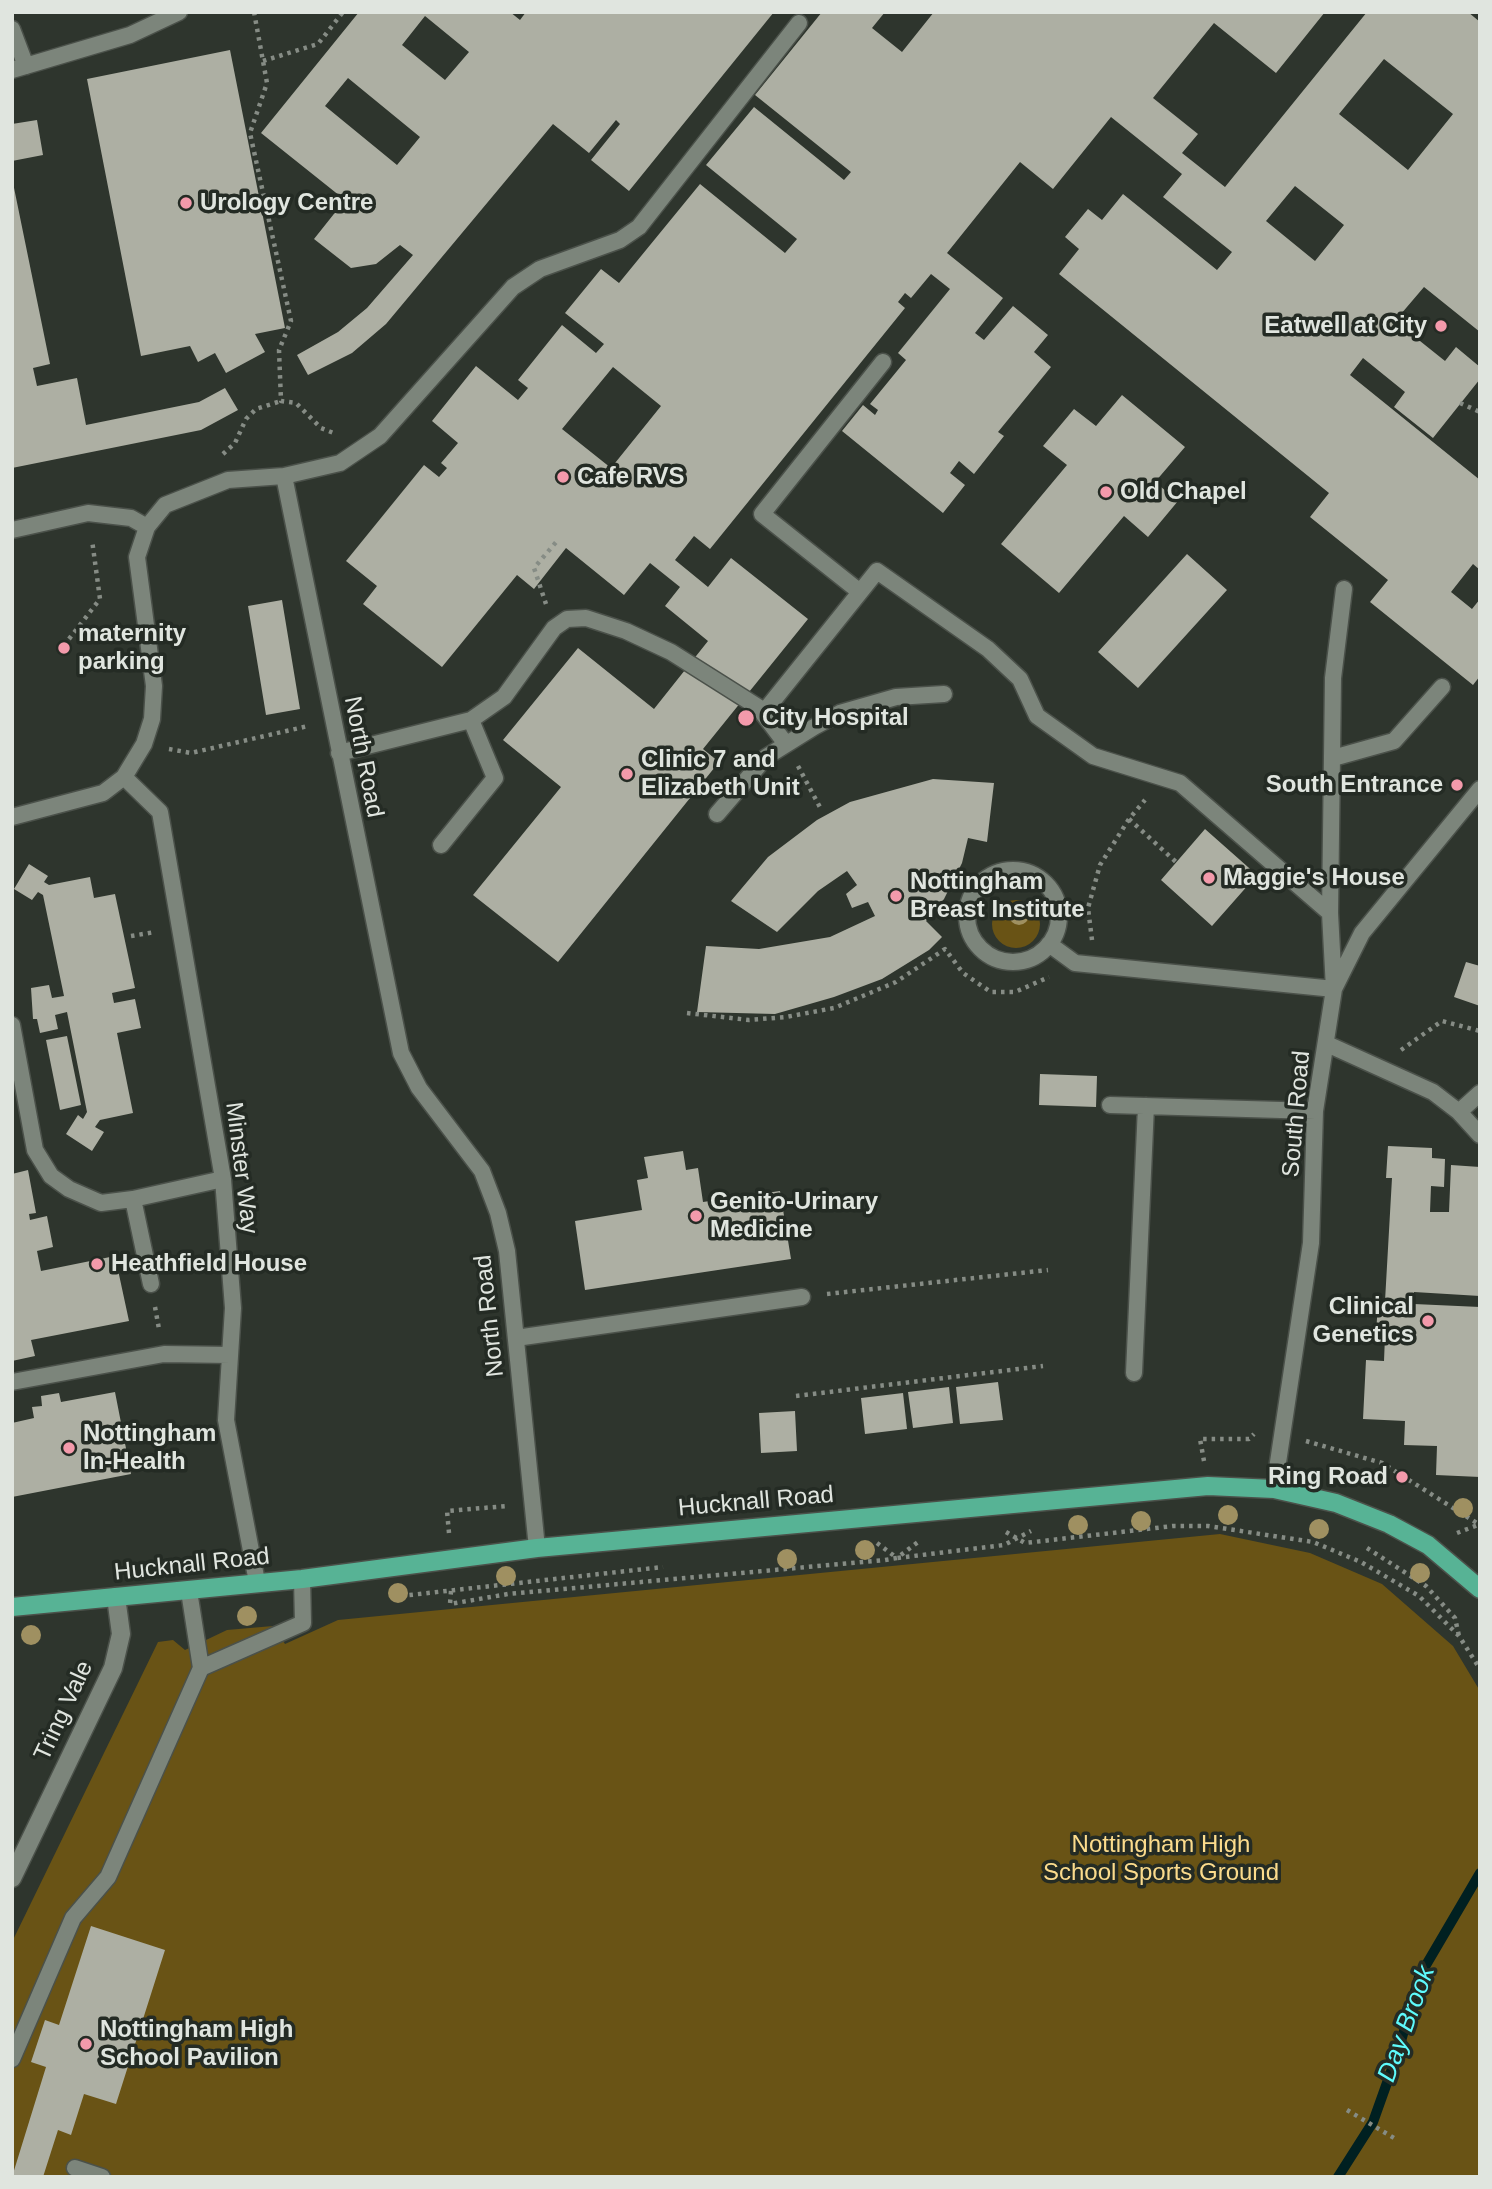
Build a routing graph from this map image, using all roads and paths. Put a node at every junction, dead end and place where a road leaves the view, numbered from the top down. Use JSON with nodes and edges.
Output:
{"nodes":[{"id":1,"x":179,"y":12,"type":"edge"},
{"id":2,"x":254,"y":12,"type":"edge"},
{"id":3,"x":343,"y":12,"type":"edge"},
{"id":4,"x":799,"y":23,"type":"dead end"},
{"id":5,"x":12,"y":29,"type":"edge"},
{"id":6,"x":262,"y":61,"type":"junction"},
{"id":7,"x":19,"y":68,"type":"edge"},
{"id":8,"x":883,"y":362,"type":"dead end"},
{"id":9,"x":281,"y":401,"type":"junction"},
{"id":10,"x":1460,"y":403,"type":"dead end"},
{"id":11,"x":1480,"y":412,"type":"edge"},
{"id":12,"x":348,"y":432,"type":"dead end"},
{"id":13,"x":220,"y":456,"type":"dead end"},
{"id":14,"x":284,"y":475,"type":"junction"},
{"id":15,"x":88,"y":513,"type":"junction"},
{"id":16,"x":146,"y":527,"type":"junction"},
{"id":17,"x":12,"y":530,"type":"edge"},
{"id":18,"x":557,"y":541,"type":"dead end"},
{"id":19,"x":1344,"y":589,"type":"dead end"},
{"id":20,"x":860,"y":592,"type":"junction"},
{"id":21,"x":554,"y":628,"type":"junction"},
{"id":22,"x":69,"y":639,"type":"dead end"},
{"id":23,"x":1442,"y":688,"type":"dead end"},
{"id":24,"x":944,"y":694,"type":"dead end"},
{"id":25,"x":764,"y":712,"type":"junction"},
{"id":26,"x":332,"y":720,"type":"junction"},
{"id":27,"x":471,"y":720,"type":"junction"},
{"id":28,"x":144,"y":744,"type":"junction"},
{"id":29,"x":786,"y":744,"type":"junction"},
{"id":30,"x":339,"y":753,"type":"junction"},
{"id":31,"x":1332,"y":758,"type":"junction"},
{"id":32,"x":124,"y":777,"type":"junction"},
{"id":33,"x":1163,"y":778,"type":"junction"},
{"id":34,"x":1480,"y":789,"type":"edge"},
{"id":35,"x":822,"y":811,"type":"dead end"},
{"id":36,"x":717,"y":814,"type":"dead end"},
{"id":37,"x":12,"y":817,"type":"edge"},
{"id":38,"x":1129,"y":819,"type":"junction"},
{"id":39,"x":441,"y":845,"type":"dead end"},
{"id":40,"x":1176,"y":862,"type":"dead end"},
{"id":41,"x":1330,"y":913,"type":"junction"},
{"id":42,"x":1049,"y":944,"type":"junction"},
{"id":43,"x":1094,"y":965,"type":"junction"},
{"id":44,"x":1059,"y":977,"type":"dead end"},
{"id":45,"x":1334,"y":989,"type":"junction"},
{"id":46,"x":687,"y":1013,"type":"dead end"},
{"id":47,"x":12,"y":1025,"type":"edge"},
{"id":48,"x":1480,"y":1031,"type":"edge"},
{"id":49,"x":1327,"y":1044,"type":"junction"},
{"id":50,"x":1377,"y":1067,"type":"junction"},
{"id":51,"x":1480,"y":1094,"type":"edge"},
{"id":52,"x":1110,"y":1105,"type":"dead end"},
{"id":53,"x":1146,"y":1106,"type":"junction"},
{"id":54,"x":1315,"y":1111,"type":"junction"},
{"id":55,"x":1459,"y":1112,"type":"junction"},
{"id":56,"x":1480,"y":1135,"type":"edge"},
{"id":57,"x":223,"y":1180,"type":"junction"},
{"id":58,"x":133,"y":1199,"type":"junction"},
{"id":59,"x":1048,"y":1270,"type":"dead end"},
{"id":60,"x":151,"y":1284,"type":"joint"},
{"id":61,"x":802,"y":1297,"type":"joint"},
{"id":62,"x":516,"y":1338,"type":"junction"},
{"id":63,"x":164,"y":1354,"type":"junction"},
{"id":64,"x":230,"y":1354,"type":"junction"},
{"id":65,"x":1043,"y":1366,"type":"dead end"},
{"id":66,"x":1134,"y":1373,"type":"dead end"},
{"id":67,"x":12,"y":1382,"type":"edge"},
{"id":68,"x":796,"y":1396,"type":"dead end"},
{"id":69,"x":1284,"y":1423,"type":"junction"},
{"id":70,"x":1273,"y":1489,"type":"junction"},
{"id":71,"x":1480,"y":1525,"type":"edge"},
{"id":72,"x":1039,"y":1528,"type":"dead end"},
{"id":73,"x":993,"y":1533,"type":"dead end"},
{"id":74,"x":1018,"y":1538,"type":"junction"},
{"id":75,"x":928,"y":1541,"type":"dead end"},
{"id":76,"x":876,"y":1542,"type":"dead end"},
{"id":77,"x":1356,"y":1542,"type":"dead end"},
{"id":78,"x":537,"y":1548,"type":"junction"},
{"id":79,"x":897,"y":1558,"type":"junction"},
{"id":80,"x":673,"y":1566,"type":"dead end"},
{"id":81,"x":302,"y":1579,"type":"junction"},
{"id":82,"x":257,"y":1582,"type":"junction"},
{"id":83,"x":516,"y":1583,"type":"junction"},
{"id":84,"x":1480,"y":1588,"type":"edge"},
{"id":85,"x":189,"y":1591,"type":"junction"},
{"id":86,"x":116,"y":1597,"type":"junction"},
{"id":87,"x":387,"y":1598,"type":"dead end"},
{"id":88,"x":12,"y":1607,"type":"edge"},
{"id":89,"x":1459,"y":1636,"type":"junction"},
{"id":90,"x":201,"y":1668,"type":"junction"},
{"id":91,"x":1480,"y":1670,"type":"edge"},
{"id":92,"x":12,"y":1878,"type":"edge"},
{"id":93,"x":12,"y":2059,"type":"edge"},
{"id":94,"x":1347,"y":2110,"type":"dead end"},
{"id":95,"x":1394,"y":2138,"type":"dead end"},
{"id":96,"x":75,"y":2168,"type":"dead end"},
{"id":97,"x":102,"y":2177,"type":"edge"}],
"edges":[{"from":1,"to":7,"type":"lane"},
{"from":2,"to":6,"type":"path"},
{"from":3,"to":6,"type":"path"},
{"from":4,"to":14,"type":"lane"},
{"from":5,"to":7,"type":"lane"},
{"from":6,"to":9,"type":"path"},
{"from":8,"to":20,"type":"lane"},
{"from":9,"to":12,"type":"path"},
{"from":9,"to":13,"type":"path"},
{"from":10,"to":11,"type":"path"},
{"from":14,"to":16,"type":"lane"},
{"from":14,"to":26,"type":"lane","name":"North Road"},
{"from":15,"to":16,"type":"lane"},
{"from":15,"to":17,"type":"lane"},
{"from":15,"to":22,"type":"path"},
{"from":16,"to":28,"type":"lane"},
{"from":18,"to":21,"type":"path"},
{"from":19,"to":31,"type":"lane"},
{"from":20,"to":25,"type":"lane"},
{"from":20,"to":33,"type":"lane"},
{"from":21,"to":25,"type":"lane"},
{"from":21,"to":27,"type":"lane"},
{"from":23,"to":31,"type":"lane"},
{"from":24,"to":29,"type":"lane"},
{"from":25,"to":29,"type":"lane"},
{"from":26,"to":28,"type":"path"},
{"from":26,"to":30,"type":"lane","name":"North Road"},
{"from":27,"to":30,"type":"lane"},
{"from":27,"to":39,"type":"lane"},
{"from":28,"to":32,"type":"lane"},
{"from":29,"to":35,"type":"path"},
{"from":29,"to":36,"type":"lane"},
{"from":30,"to":62,"type":"lane","name":"North Road"},
{"from":31,"to":41,"type":"lane"},
{"from":32,"to":37,"type":"lane"},
{"from":32,"to":57,"type":"lane","name":"Minster Way"},
{"from":33,"to":38,"type":"path"},
{"from":33,"to":41,"type":"lane"},
{"from":34,"to":45,"type":"lane","name":"South Road"},
{"from":38,"to":40,"type":"path"},
{"from":38,"to":43,"type":"path"},
{"from":41,"to":45,"type":"lane"},
{"from":42,"to":42,"type":"lane"},
{"from":42,"to":43,"type":"lane"},
{"from":43,"to":45,"type":"lane"},
{"from":44,"to":46,"type":"path"},
{"from":45,"to":49,"type":"lane","name":"South Road"},
{"from":47,"to":58,"type":"lane"},
{"from":48,"to":50,"type":"path"},
{"from":49,"to":50,"type":"lane"},
{"from":49,"to":54,"type":"lane","name":"South Road"},
{"from":50,"to":55,"type":"lane"},
{"from":51,"to":55,"type":"lane"},
{"from":52,"to":53,"type":"lane"},
{"from":53,"to":54,"type":"lane"},
{"from":53,"to":66,"type":"lane"},
{"from":54,"to":69,"type":"lane","name":"South Road"},
{"from":55,"to":56,"type":"lane"},
{"from":57,"to":58,"type":"lane"},
{"from":57,"to":64,"type":"lane","name":"Minster Way"},
{"from":58,"to":60,"type":"lane"},
{"from":59,"to":61,"type":"path"},
{"from":60,"to":63,"type":"path"},
{"from":61,"to":62,"type":"lane"},
{"from":62,"to":78,"type":"lane","name":"North Road"},
{"from":63,"to":64,"type":"lane"},
{"from":63,"to":67,"type":"lane"},
{"from":64,"to":82,"type":"lane","name":"Minster Way"},
{"from":65,"to":68,"type":"path"},
{"from":69,"to":70,"type":"lane","name":"South Road"},
{"from":69,"to":71,"type":"path"},
{"from":70,"to":78,"type":"main road","name":"Hucknall Road"},
{"from":70,"to":84,"type":"main road","name":"Hucknall Road"},
{"from":72,"to":74,"type":"path"},
{"from":73,"to":74,"type":"path"},
{"from":74,"to":79,"type":"path"},
{"from":74,"to":89,"type":"path"},
{"from":75,"to":79,"type":"path"},
{"from":76,"to":79,"type":"path"},
{"from":77,"to":89,"type":"path"},
{"from":78,"to":81,"type":"main road","name":"Hucknall Road"},
{"from":79,"to":83,"type":"path"},
{"from":80,"to":83,"type":"path"},
{"from":81,"to":82,"type":"main road","name":"Hucknall Road"},
{"from":81,"to":90,"type":"lane"},
{"from":82,"to":85,"type":"main road","name":"Hucknall Road"},
{"from":83,"to":87,"type":"path"},
{"from":85,"to":86,"type":"main road","name":"Hucknall Road"},
{"from":85,"to":90,"type":"lane"},
{"from":86,"to":88,"type":"main road","name":"Hucknall Road"},
{"from":86,"to":92,"type":"street","name":"Tring Vale"},
{"from":89,"to":91,"type":"path"},
{"from":90,"to":93,"type":"lane"},
{"from":94,"to":95,"type":"path"},
{"from":96,"to":97,"type":"lane"}]}
